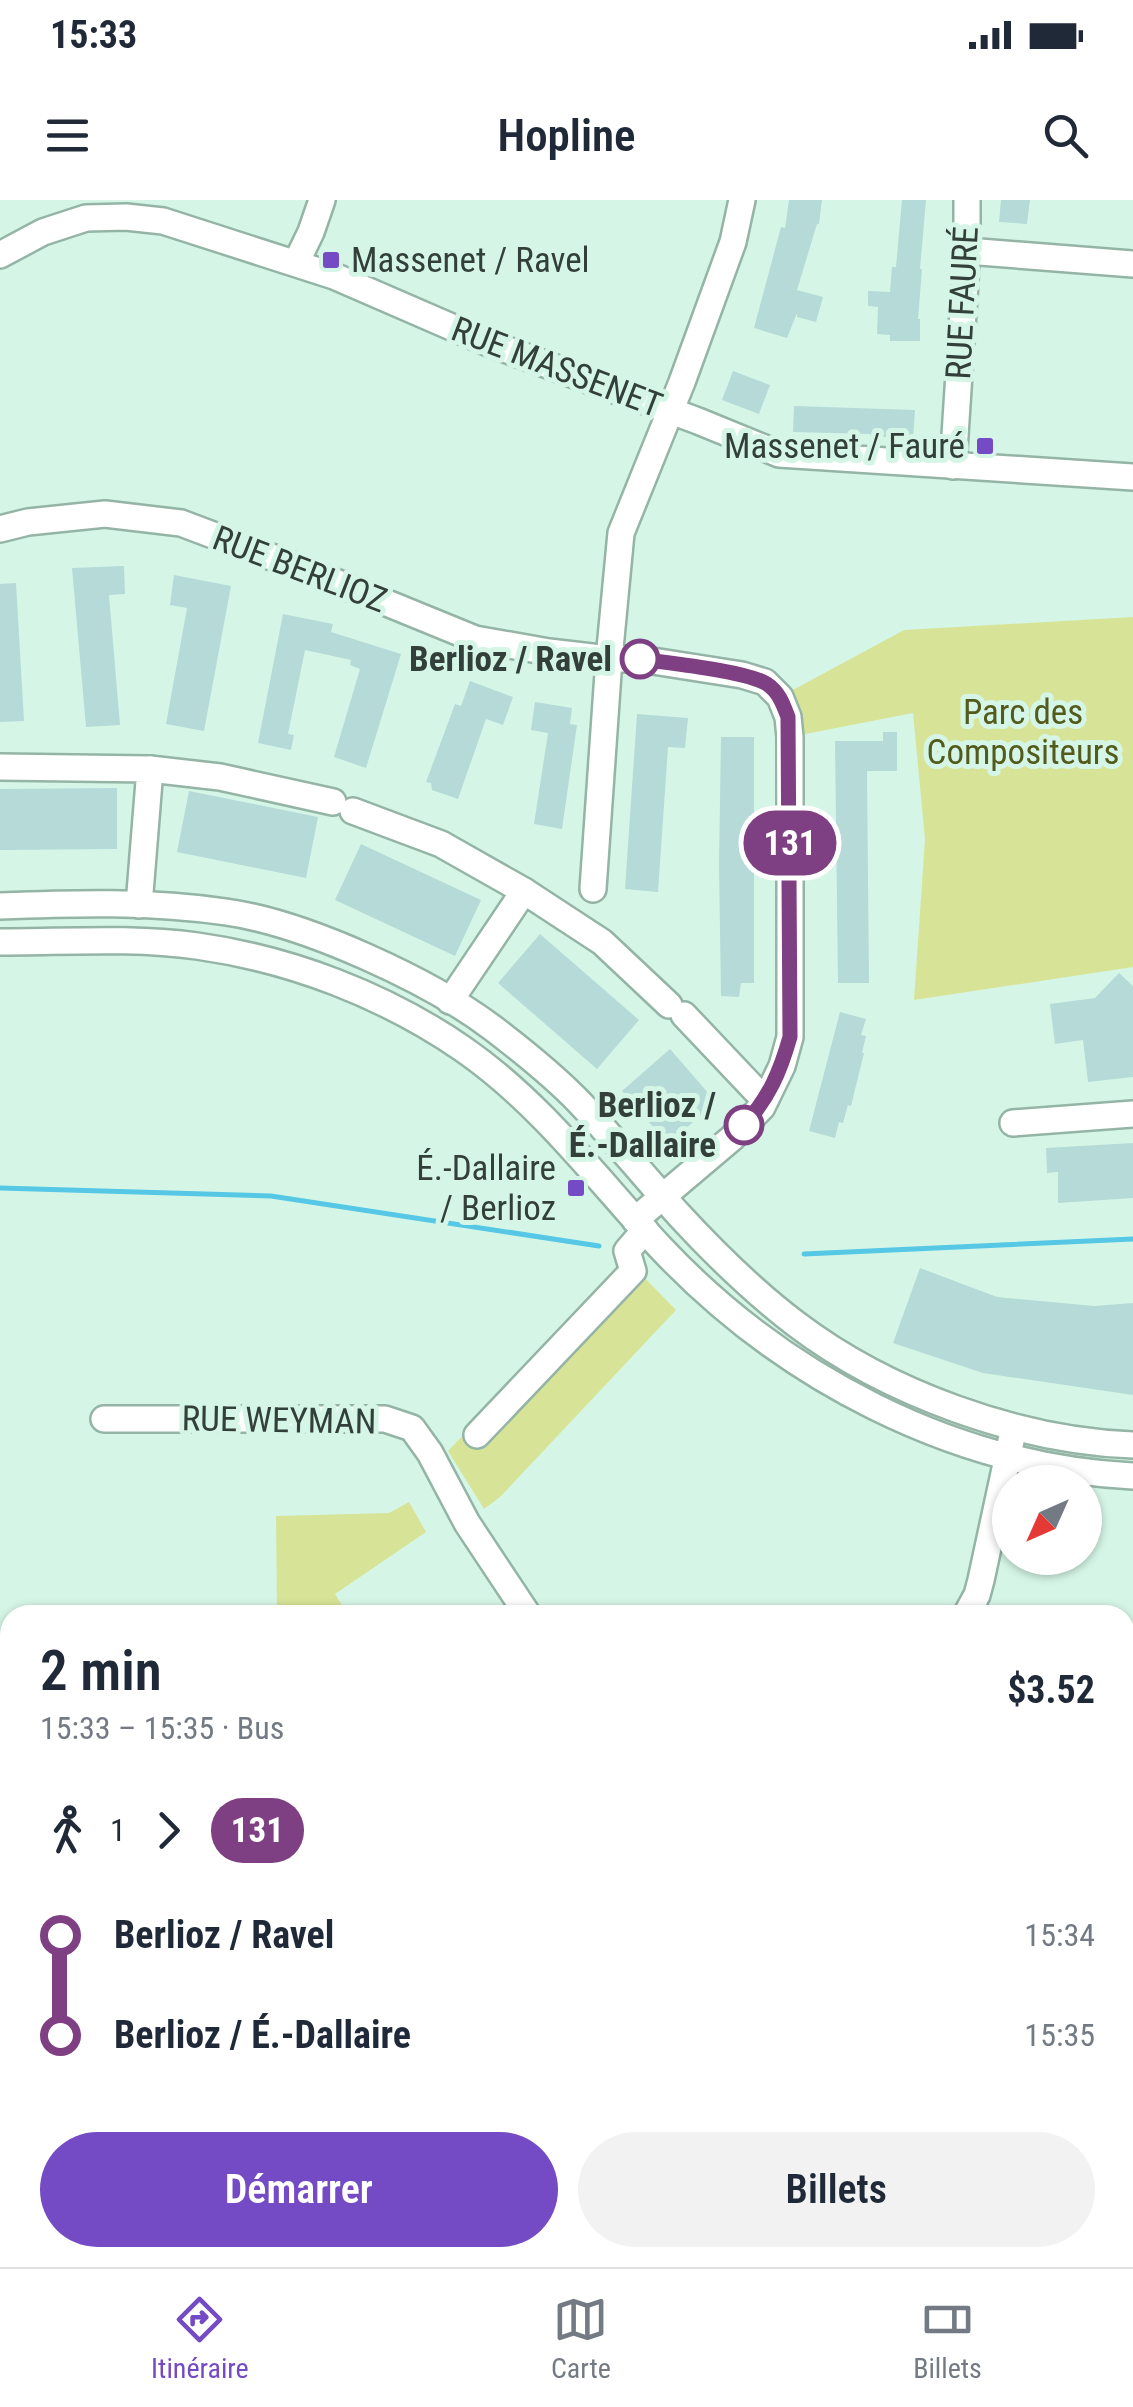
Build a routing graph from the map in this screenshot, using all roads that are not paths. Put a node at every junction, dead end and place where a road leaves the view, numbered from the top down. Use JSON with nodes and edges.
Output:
{"nodes":[{"id":1,"x":322,"y":200,"type":"edge"},
{"id":2,"x":742,"y":200,"type":"edge"},
{"id":3,"x":968,"y":200,"type":"edge"},
{"id":4,"x":967,"y":251,"type":"junction"},
{"id":5,"x":0,"y":255,"type":"edge"},
{"id":6,"x":296,"y":263,"type":"junction"},
{"id":7,"x":1133,"y":264,"type":"edge"},
{"id":8,"x":670,"y":411,"type":"junction"},
{"id":9,"x":952,"y":466,"type":"junction"},
{"id":10,"x":1133,"y":477,"type":"edge"},
{"id":11,"x":0,"y":528,"type":"edge"},
{"id":12,"x":609,"y":659,"type":"junction"},
{"id":13,"x":0,"y":767,"type":"edge"},
{"id":14,"x":150,"y":768,"type":"junction"},
{"id":15,"x":593,"y":889,"type":"dead end"},
{"id":16,"x":524,"y":890,"type":"junction"},
{"id":17,"x":139,"y":904,"type":"junction"},
{"id":18,"x":0,"y":906,"type":"edge"},
{"id":19,"x":0,"y":942,"type":"edge"},
{"id":20,"x":450,"y":1001,"type":"junction"},
{"id":21,"x":766,"y":1098,"type":"junction"},
{"id":22,"x":1133,"y":1114,"type":"edge"},
{"id":23,"x":1014,"y":1123,"type":"dead end"},
{"id":24,"x":662,"y":1197,"type":"junction"},
{"id":25,"x":640,"y":1225,"type":"junction"},
{"id":26,"x":104,"y":1419,"type":"dead end"},
{"id":27,"x":1014,"y":1426,"type":"junction"},
{"id":28,"x":477,"y":1436,"type":"dead end"},
{"id":29,"x":1133,"y":1445,"type":"edge"},
{"id":30,"x":1007,"y":1456,"type":"junction"},
{"id":31,"x":1133,"y":1476,"type":"edge"},
{"id":32,"x":521,"y":1605,"type":"edge"},
{"id":33,"x":972,"y":1605,"type":"edge"}],
"edges":[{"from":1,"to":6,"type":"street"},
{"from":2,"to":8,"type":"street"},
{"from":3,"to":4,"type":"street","name":"RUE FAURÉ"},
{"from":4,"to":7,"type":"street"},
{"from":4,"to":9,"type":"street","name":"RUE FAURÉ"},
{"from":5,"to":6,"type":"street","name":"RUE MASSENET"},
{"from":6,"to":8,"type":"street","name":"RUE MASSENET"},
{"from":8,"to":9,"type":"street","name":"RUE MASSENET"},
{"from":8,"to":12,"type":"street"},
{"from":9,"to":10,"type":"street","name":"RUE MASSENET"},
{"from":11,"to":12,"type":"street","name":"RUE BERLIOZ"},
{"from":12,"to":15,"type":"street"},
{"from":12,"to":21,"type":"street","name":"RUE BERLIOZ"},
{"from":13,"to":14,"type":"street"},
{"from":14,"to":16,"type":"street"},
{"from":14,"to":17,"type":"street"},
{"from":16,"to":20,"type":"street"},
{"from":16,"to":21,"type":"street"},
{"from":17,"to":18,"type":"street"},
{"from":17,"to":20,"type":"street"},
{"from":19,"to":25,"type":"street"},
{"from":20,"to":24,"type":"street"},
{"from":21,"to":24,"type":"street","name":"RUE BERLIOZ"},
{"from":22,"to":23,"type":"street"},
{"from":24,"to":25,"type":"street","name":"RUE BERLIOZ"},
{"from":24,"to":27,"type":"street"},
{"from":25,"to":28,"type":"street"},
{"from":25,"to":30,"type":"street"},
{"from":26,"to":32,"type":"street","name":"RUE WEYMAN"},
{"from":27,"to":29,"type":"street"},
{"from":27,"to":30,"type":"street"},
{"from":30,"to":31,"type":"street"},
{"from":30,"to":33,"type":"street"}]}
